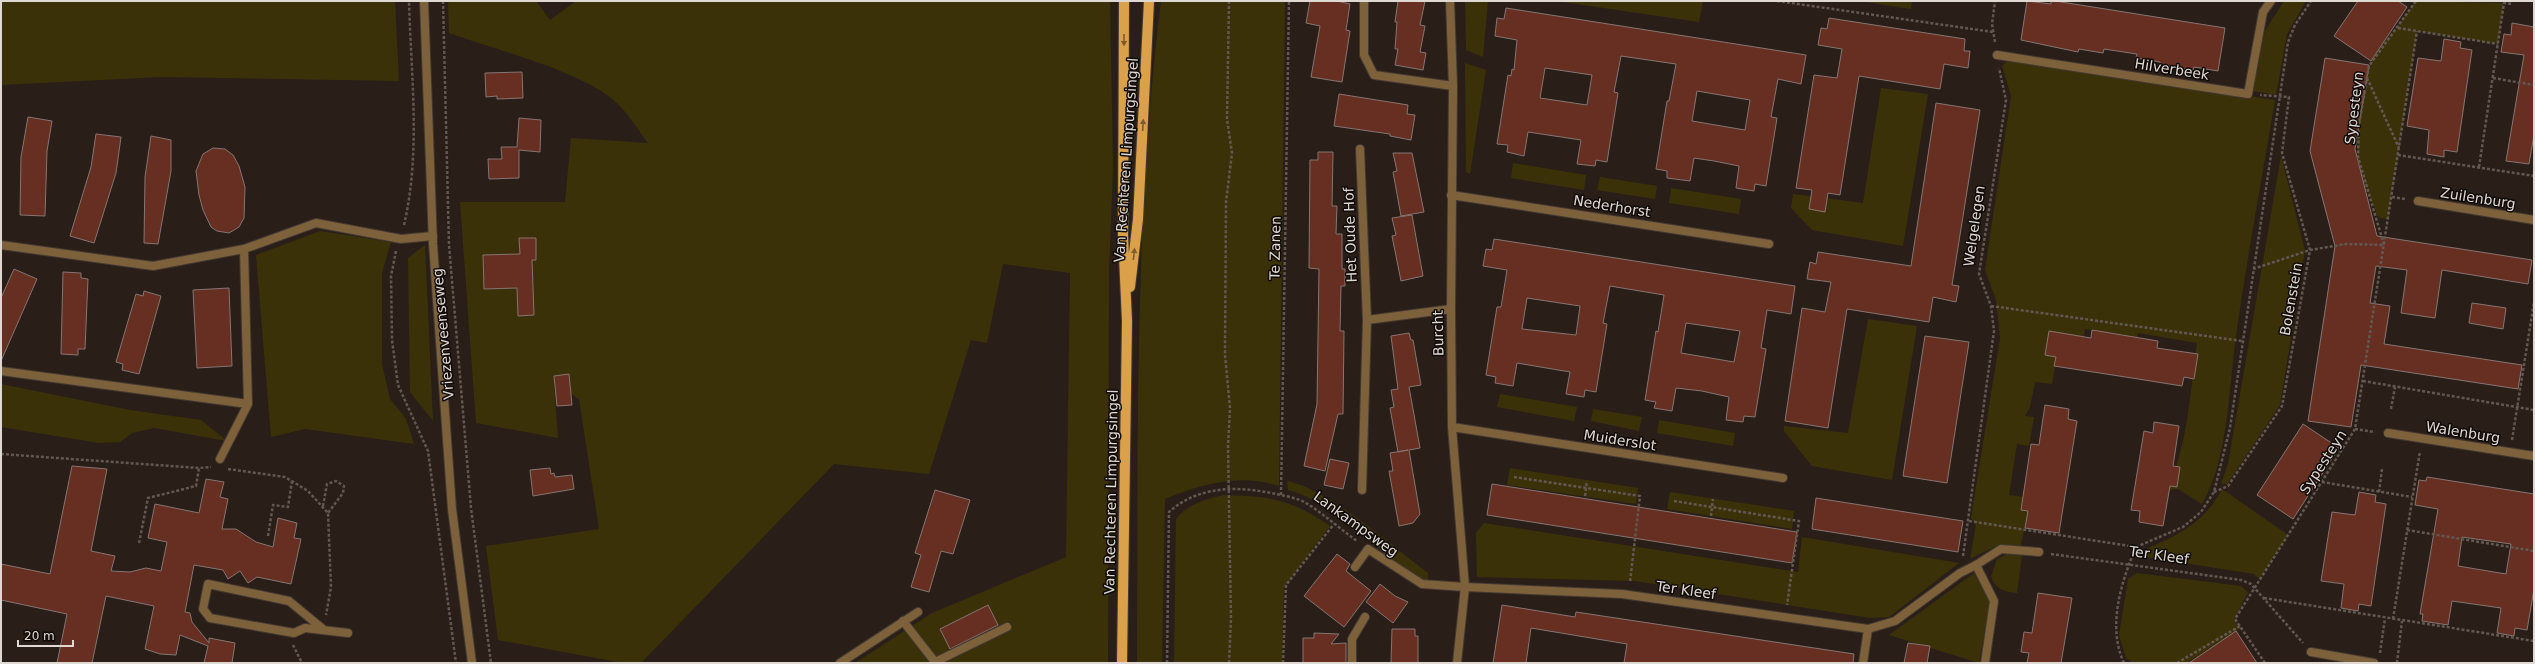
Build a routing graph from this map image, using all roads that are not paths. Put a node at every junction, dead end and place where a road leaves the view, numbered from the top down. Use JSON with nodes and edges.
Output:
{"nodes":[{"id":1,"x":424,"y":1,"type":"edge"},
{"id":2,"x":1124,"y":1,"type":"edge"},
{"id":3,"x":1150,"y":1,"type":"edge"},
{"id":4,"x":1364,"y":1,"type":"edge"},
{"id":5,"x":1450,"y":1,"type":"edge"},
{"id":6,"x":2271,"y":1,"type":"edge"},
{"id":7,"x":1997,"y":55,"type":"road end"},
{"id":8,"x":1453,"y":86,"type":"junction"},
{"id":9,"x":1360,"y":149,"type":"dead end"},
{"id":10,"x":1451,"y":195,"type":"junction"},
{"id":11,"x":2418,"y":201,"type":"dead end"},
{"id":12,"x":2534,"y":220,"type":"edge"},
{"id":13,"x":433,"y":236,"type":"junction"},
{"id":14,"x":1769,"y":244,"type":"dead end"},
{"id":15,"x":1,"y":245,"type":"edge"},
{"id":16,"x":244,"y":249,"type":"junction"},
{"id":17,"x":1451,"y":310,"type":"junction"},
{"id":18,"x":1367,"y":320,"type":"junction"},
{"id":19,"x":1127,"y":321,"type":"junction"},
{"id":20,"x":1,"y":371,"type":"edge"},
{"id":21,"x":248,"y":404,"type":"junction"},
{"id":22,"x":1452,"y":427,"type":"junction"},
{"id":23,"x":2388,"y":433,"type":"road end"},
{"id":24,"x":2534,"y":456,"type":"edge"},
{"id":25,"x":219,"y":464,"type":"road end"},
{"id":26,"x":1783,"y":478,"type":"dead end"},
{"id":27,"x":1362,"y":490,"type":"dead end"},
{"id":28,"x":2039,"y":552,"type":"road end"},
{"id":29,"x":1976,"y":565,"type":"junction"},
{"id":30,"x":1355,"y":567,"type":"dead end"},
{"id":31,"x":1464,"y":587,"type":"junction"},
{"id":32,"x":918,"y":612,"type":"dead end"},
{"id":33,"x":1365,"y":617,"type":"dead end"},
{"id":34,"x":903,"y":621,"type":"junction"},
{"id":35,"x":1007,"y":627,"type":"dead end"},
{"id":36,"x":323,"y":629,"type":"junction"},
{"id":37,"x":1868,"y":629,"type":"junction"},
{"id":38,"x":348,"y":633,"type":"dead end"},
{"id":39,"x":2311,"y":652,"type":"road end"},
{"id":40,"x":472,"y":663,"type":"edge"},
{"id":41,"x":840,"y":663,"type":"edge"},
{"id":42,"x":1122,"y":663,"type":"edge"},
{"id":43,"x":1352,"y":663,"type":"edge"},
{"id":44,"x":1457,"y":663,"type":"edge"},
{"id":45,"x":1863,"y":663,"type":"edge"},
{"id":46,"x":1985,"y":663,"type":"edge"},
{"id":47,"x":2374,"y":663,"type":"edge"}],
"edges":[{"from":1,"to":13,"type":"street","name":"Vriezenveenseweg"},
{"from":2,"to":19,"type":"main road","name":"Van Rechteren Limpurgsingel","one_way":true},
{"from":19,"to":3,"type":"main road","name":"Van Rechteren Limpurgsingel","one_way":true},
{"from":4,"to":8,"type":"street"},
{"from":5,"to":8,"type":"street","name":"Burcht"},
{"from":6,"to":7,"type":"street","name":"Hilverbeek"},
{"from":8,"to":10,"type":"street","name":"Burcht"},
{"from":9,"to":18,"type":"street","name":"Het Oude Hof"},
{"from":10,"to":14,"type":"street","name":"Nederhorst"},
{"from":10,"to":17,"type":"street","name":"Burcht"},
{"from":11,"to":12,"type":"street","name":"Zuilenburg"},
{"from":13,"to":16,"type":"street"},
{"from":13,"to":40,"type":"street","name":"Vriezenveenseweg"},
{"from":15,"to":16,"type":"street"},
{"from":16,"to":21,"type":"street"},
{"from":17,"to":18,"type":"street"},
{"from":17,"to":22,"type":"street","name":"Burcht"},
{"from":18,"to":27,"type":"street","name":"Het Oude Hof"},
{"from":19,"to":42,"type":"main road","name":"Van Rechteren Limpurgsingel"},
{"from":20,"to":21,"type":"street"},
{"from":21,"to":25,"type":"street"},
{"from":22,"to":26,"type":"street","name":"Muiderslot"},
{"from":22,"to":31,"type":"street","name":"Burcht"},
{"from":23,"to":24,"type":"street","name":"Walenburg"},
{"from":28,"to":29,"type":"street"},
{"from":29,"to":37,"type":"street"},
{"from":29,"to":46,"type":"street"},
{"from":30,"to":31,"type":"street","name":"Lankampsweg"},
{"from":31,"to":37,"type":"street","name":"Ter Kleef"},
{"from":31,"to":44,"type":"street","name":"Burcht"},
{"from":32,"to":34,"type":"street"},
{"from":33,"to":43,"type":"street"},
{"from":34,"to":35,"type":"street"},
{"from":34,"to":41,"type":"street"},
{"from":36,"to":36,"type":"street"},
{"from":36,"to":38,"type":"street"},
{"from":37,"to":45,"type":"street"},
{"from":39,"to":47,"type":"street"}]}
